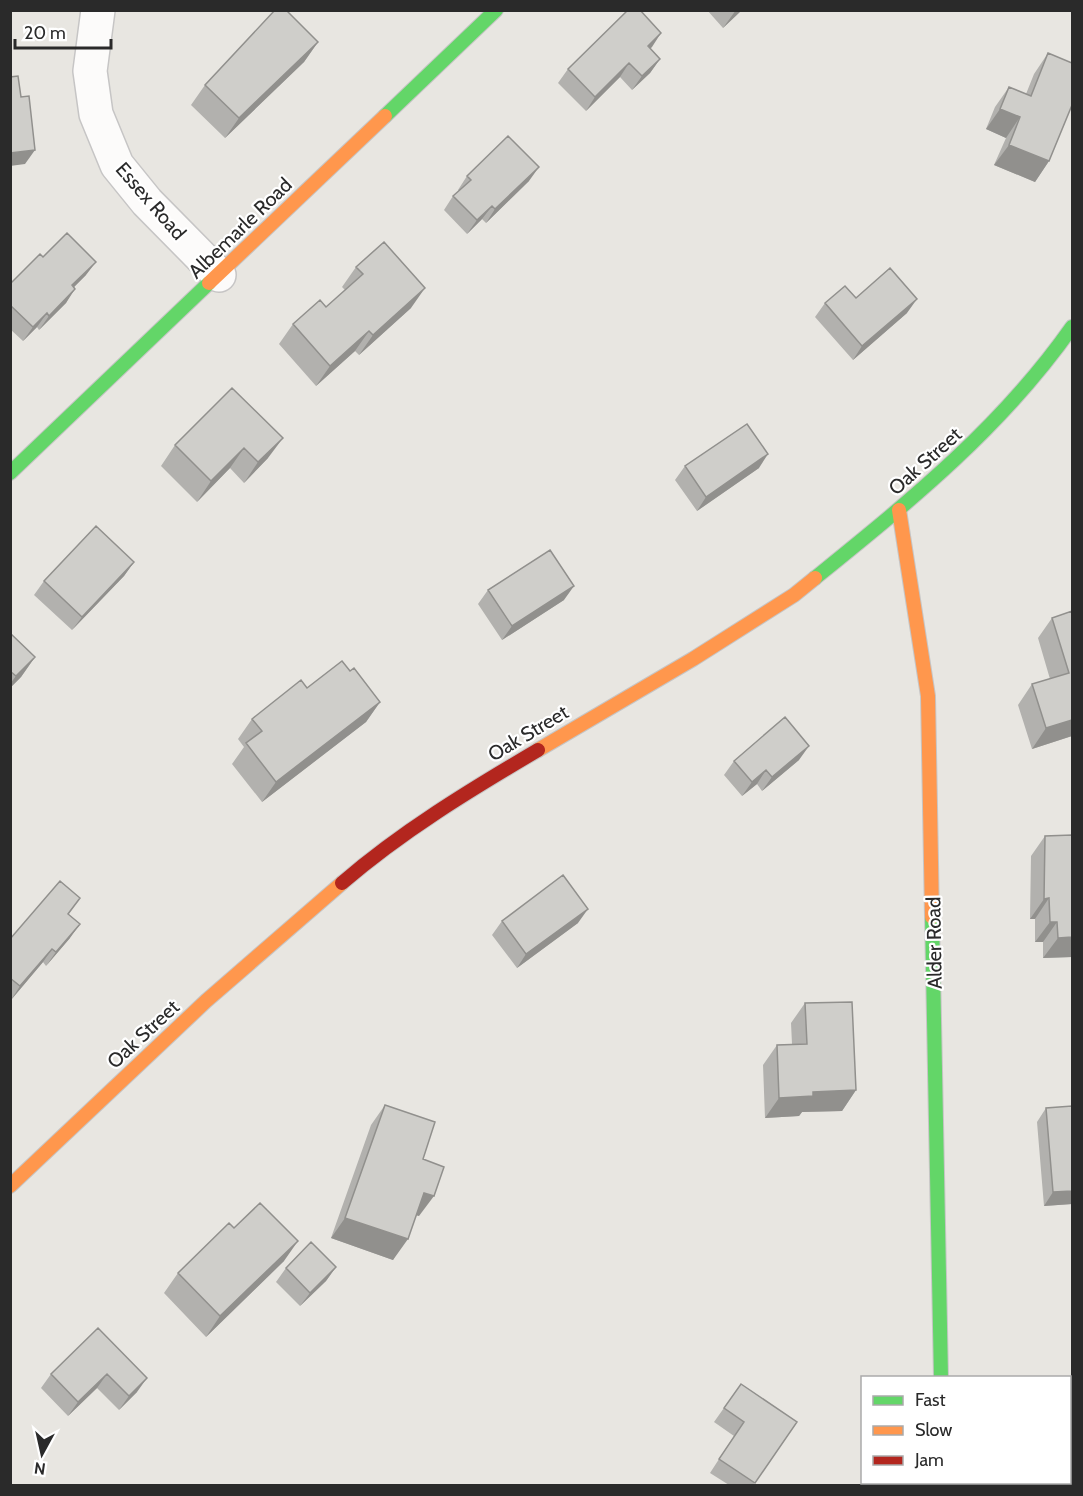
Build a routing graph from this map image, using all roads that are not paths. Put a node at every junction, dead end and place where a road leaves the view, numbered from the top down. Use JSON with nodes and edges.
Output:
{"nodes":[{"id":1,"x":98,"y":10,"type":"edge"},
{"id":2,"x":496,"y":10,"type":"edge"},
{"id":3,"x":219,"y":275,"type":"junction"},
{"id":4,"x":1072,"y":327,"type":"edge"},
{"id":5,"x":10,"y":473,"type":"edge"},
{"id":6,"x":899,"y":510,"type":"junction"},
{"id":7,"x":10,"y":1186,"type":"edge"},
{"id":8,"x":940,"y":1376,"type":"edge"}],
"edges":[{"from":1,"to":3,"type":"street","name":"Essex Road"},
{"from":2,"to":3,"type":"street","name":"Albemarle Road"},
{"from":3,"to":5,"type":"street","name":"Albemarle Road"},
{"from":4,"to":6,"type":"street","name":"Oak Street"},
{"from":6,"to":7,"type":"street","name":"Oak Street"},
{"from":6,"to":8,"type":"street","name":"Alder Road"}]}
